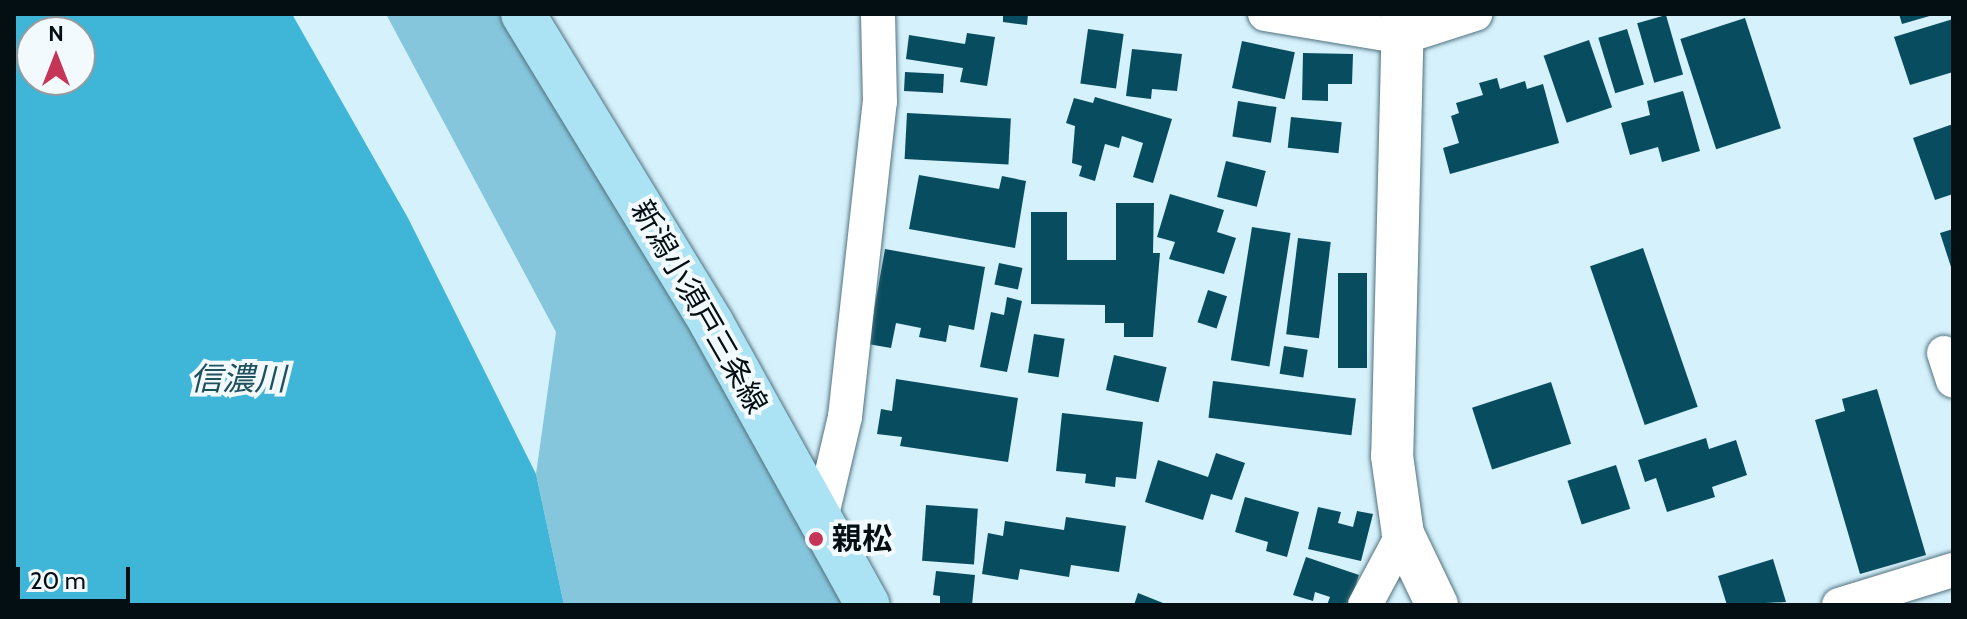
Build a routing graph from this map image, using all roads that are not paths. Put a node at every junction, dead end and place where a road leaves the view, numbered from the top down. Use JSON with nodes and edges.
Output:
{"nodes":[{"id":1,"x":523,"y":14,"type":"edge"},
{"id":2,"x":878,"y":14,"type":"edge"},
{"id":3,"x":1265,"y":14,"type":"edge"},
{"id":4,"x":1475,"y":14,"type":"edge"},
{"id":5,"x":1403,"y":26,"type":"edge"},
{"id":6,"x":821,"y":519,"type":"junction"},
{"id":7,"x":1403,"y":534,"type":"junction"},
{"id":8,"x":1953,"y":570,"type":"edge"},
{"id":9,"x":868,"y":605,"type":"edge"},
{"id":10,"x":1365,"y":605,"type":"edge"},
{"id":11,"x":1437,"y":605,"type":"edge"},
{"id":12,"x":1839,"y":605,"type":"edge"}],
"edges":[{"from":1,"to":6,"type":"main road","name":"新潟小須戸三条線"},
{"from":2,"to":6,"type":"street"},
{"from":3,"to":5,"type":"street"},
{"from":4,"to":5,"type":"street"},
{"from":5,"to":7,"type":"street"},
{"from":6,"to":9,"type":"main road","name":"新潟小須戸三条線"},
{"from":7,"to":10,"type":"street"},
{"from":7,"to":11,"type":"street"},
{"from":8,"to":12,"type":"street"}]}
